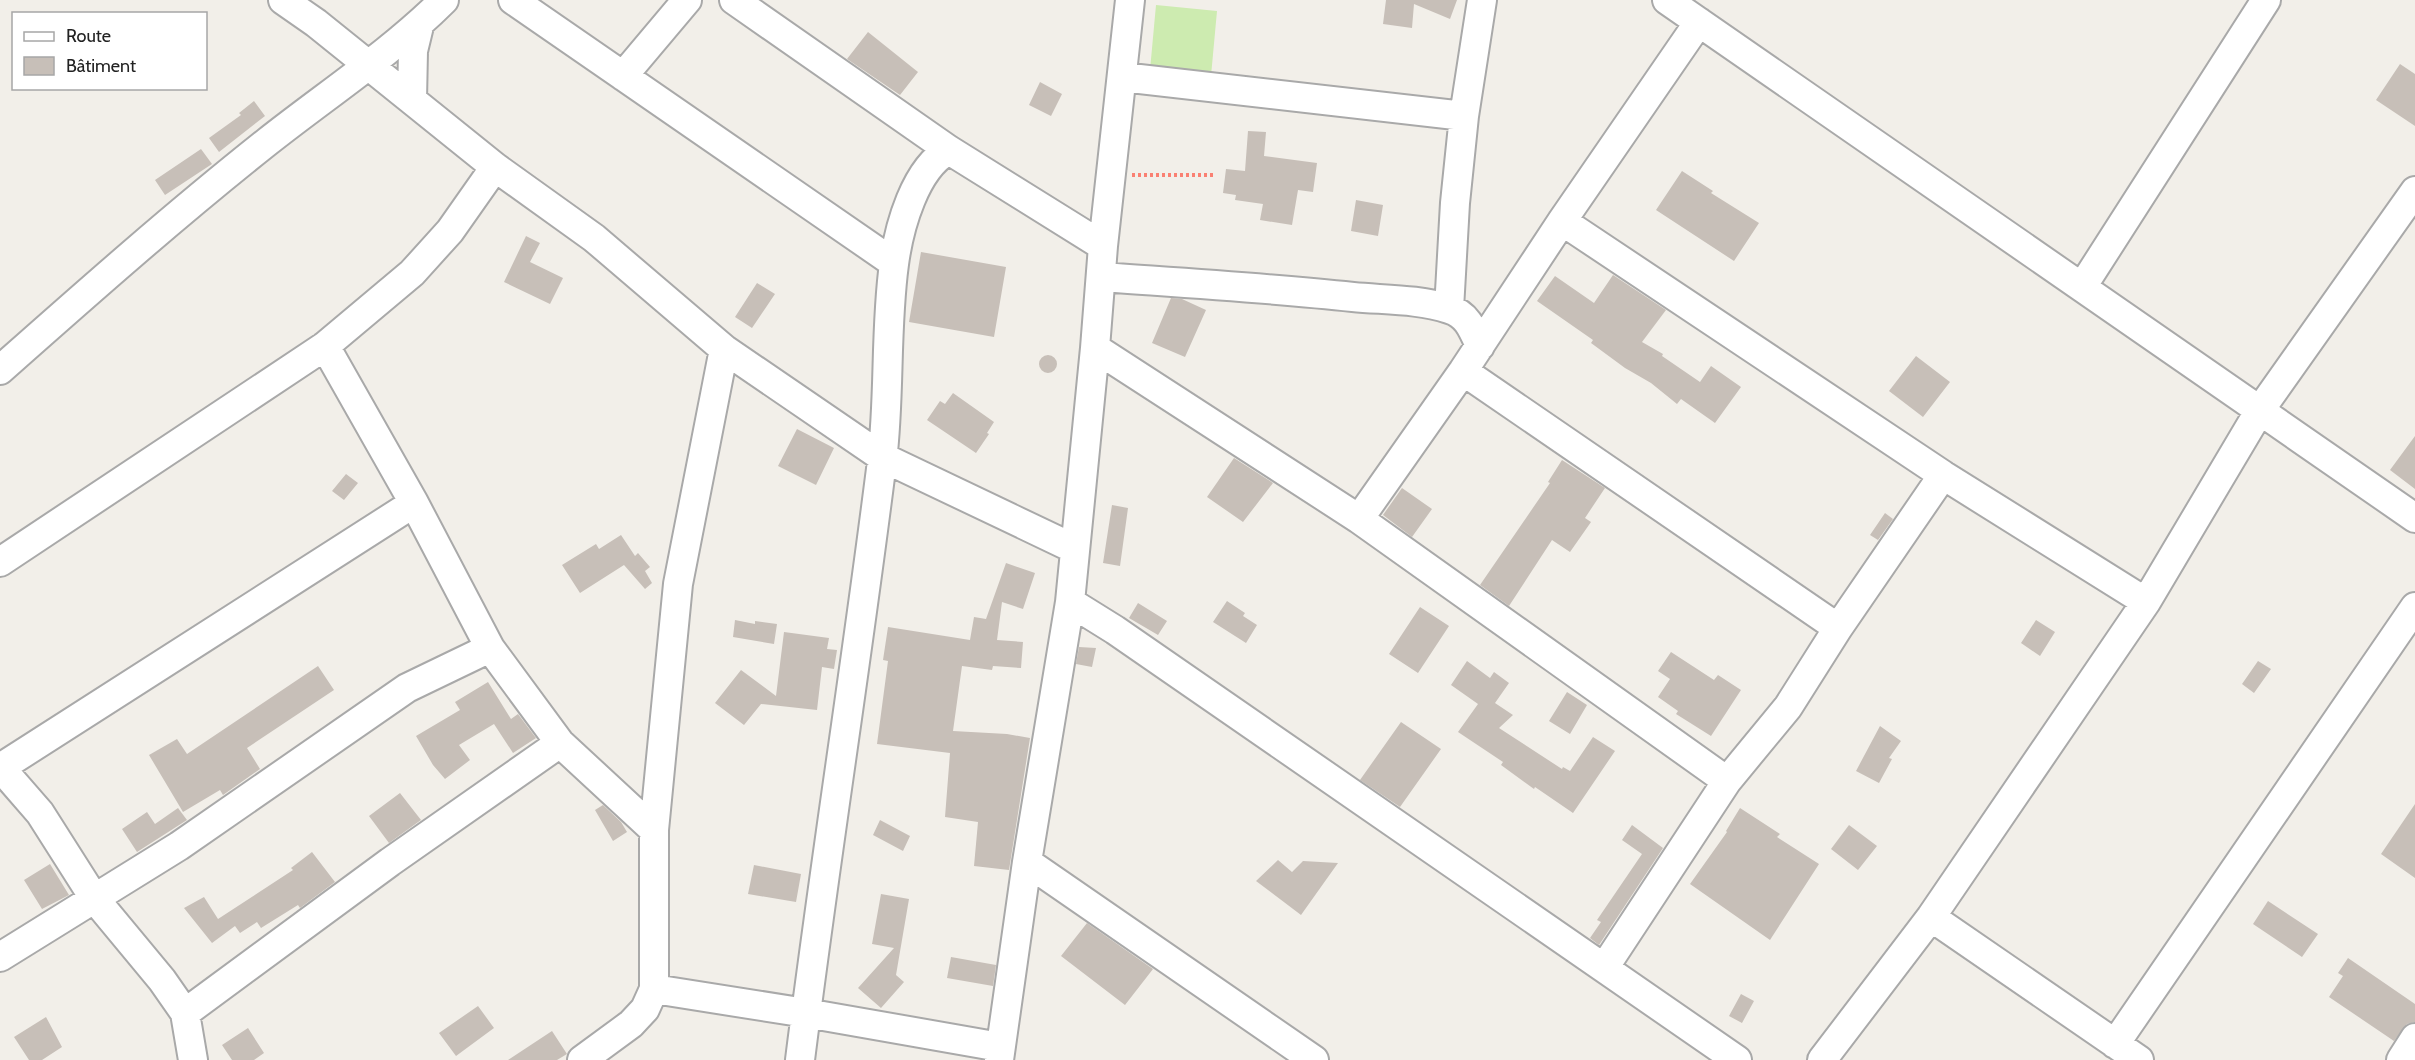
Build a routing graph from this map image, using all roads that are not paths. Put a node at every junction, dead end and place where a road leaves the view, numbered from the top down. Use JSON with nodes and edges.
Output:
{"nodes":[{"id":1,"x":283,"y":0,"type":"edge"},
{"id":2,"x":444,"y":0,"type":"edge"},
{"id":3,"x":513,"y":0,"type":"edge"},
{"id":4,"x":687,"y":0,"type":"edge"},
{"id":5,"x":734,"y":0,"type":"edge"},
{"id":6,"x":1130,"y":0,"type":"edge"},
{"id":7,"x":1482,"y":0,"type":"edge"},
{"id":8,"x":1667,"y":0,"type":"edge"},
{"id":9,"x":2266,"y":0,"type":"edge"},
{"id":10,"x":1699,"y":22,"type":"junction"},
{"id":11,"x":419,"y":26,"type":"junction"},
{"id":12,"x":367,"y":64,"type":"junction"},
{"id":13,"x":623,"y":76,"type":"junction"},
{"id":14,"x":1122,"y":77,"type":"junction"},
{"id":15,"x":412,"y":100,"type":"junction"},
{"id":16,"x":1464,"y":116,"type":"junction"},
{"id":17,"x":949,"y":150,"type":"junction"},
{"id":18,"x":495,"y":167,"type":"junction"},
{"id":19,"x":2411,"y":206,"type":"edge"},
{"id":20,"x":1562,"y":221,"type":"junction"},
{"id":21,"x":1102,"y":246,"type":"junction"},
{"id":22,"x":894,"y":263,"type":"junction"},
{"id":23,"x":1101,"y":277,"type":"junction"},
{"id":24,"x":2082,"y":287,"type":"junction"},
{"id":25,"x":1449,"y":309,"type":"junction"},
{"id":26,"x":325,"y":346,"type":"junction"},
{"id":27,"x":1480,"y":346,"type":"junction"},
{"id":28,"x":1095,"y":348,"type":"junction"},
{"id":29,"x":724,"y":349,"type":"junction"},
{"id":30,"x":0,"y":370,"type":"edge"},
{"id":31,"x":1463,"y":371,"type":"junction"},
{"id":32,"x":2260,"y":410,"type":"junction"},
{"id":33,"x":882,"y":457,"type":"junction"},
{"id":34,"x":1943,"y":475,"type":"junction"},
{"id":35,"x":414,"y":503,"type":"junction"},
{"id":36,"x":2415,"y":518,"type":"edge"},
{"id":37,"x":1359,"y":519,"type":"junction"},
{"id":38,"x":1075,"y":549,"type":"junction"},
{"id":39,"x":0,"y":562,"type":"edge"},
{"id":40,"x":1070,"y":602,"type":"junction"},
{"id":41,"x":2146,"y":602,"type":"junction"},
{"id":42,"x":2415,"y":607,"type":"edge"},
{"id":43,"x":1838,"y":628,"type":"junction"},
{"id":44,"x":490,"y":648,"type":"junction"},
{"id":45,"x":560,"y":743,"type":"junction"},
{"id":46,"x":0,"y":767,"type":"edge"},
{"id":47,"x":1727,"y":781,"type":"junction"},
{"id":48,"x":654,"y":830,"type":"junction"},
{"id":49,"x":1027,"y":862,"type":"junction"},
{"id":50,"x":94,"y":898,"type":"junction"},
{"id":51,"x":1931,"y":917,"type":"junction"},
{"id":52,"x":0,"y":957,"type":"edge"},
{"id":53,"x":1604,"y":968,"type":"junction"},
{"id":54,"x":654,"y":989,"type":"junction"},
{"id":55,"x":185,"y":1013,"type":"junction"},
{"id":56,"x":806,"y":1013,"type":"junction"},
{"id":57,"x":2415,"y":1038,"type":"edge"},
{"id":58,"x":2115,"y":1044,"type":"junction"},
{"id":59,"x":999,"y":1054,"type":"edge"},
{"id":60,"x":192,"y":1060,"type":"edge"},
{"id":61,"x":582,"y":1060,"type":"edge"},
{"id":62,"x":800,"y":1060,"type":"edge"},
{"id":63,"x":1314,"y":1060,"type":"edge"},
{"id":64,"x":1737,"y":1060,"type":"edge"},
{"id":65,"x":1822,"y":1060,"type":"edge"},
{"id":66,"x":2139,"y":1060,"type":"edge"},
{"id":67,"x":2401,"y":1060,"type":"edge"}],
"edges":[{"from":1,"to":12,"type":"street"},
{"from":2,"to":11,"type":"street"},
{"from":3,"to":13,"type":"street"},
{"from":4,"to":13,"type":"street"},
{"from":5,"to":17,"type":"street"},
{"from":6,"to":14,"type":"street"},
{"from":7,"to":16,"type":"street"},
{"from":8,"to":10,"type":"street"},
{"from":9,"to":24,"type":"street"},
{"from":10,"to":20,"type":"street"},
{"from":10,"to":24,"type":"street"},
{"from":11,"to":12,"type":"street"},
{"from":11,"to":15,"type":"street"},
{"from":12,"to":15,"type":"street"},
{"from":12,"to":30,"type":"street"},
{"from":13,"to":22,"type":"street"},
{"from":14,"to":16,"type":"street"},
{"from":14,"to":21,"type":"street"},
{"from":15,"to":18,"type":"street"},
{"from":16,"to":25,"type":"street"},
{"from":17,"to":21,"type":"street"},
{"from":17,"to":22,"type":"street"},
{"from":18,"to":26,"type":"street"},
{"from":18,"to":29,"type":"street"},
{"from":19,"to":32,"type":"street"},
{"from":20,"to":27,"type":"street"},
{"from":20,"to":34,"type":"street"},
{"from":21,"to":23,"type":"street"},
{"from":22,"to":33,"type":"street"},
{"from":23,"to":25,"type":"street"},
{"from":23,"to":28,"type":"street"},
{"from":24,"to":32,"type":"street"},
{"from":25,"to":27,"type":"street"},
{"from":26,"to":35,"type":"street"},
{"from":26,"to":39,"type":"street"},
{"from":27,"to":31,"type":"street"},
{"from":28,"to":37,"type":"street"},
{"from":28,"to":38,"type":"street"},
{"from":29,"to":33,"type":"street"},
{"from":29,"to":48,"type":"street"},
{"from":31,"to":37,"type":"street"},
{"from":31,"to":43,"type":"street"},
{"from":32,"to":36,"type":"street"},
{"from":32,"to":41,"type":"street"},
{"from":33,"to":38,"type":"street"},
{"from":33,"to":56,"type":"street"},
{"from":34,"to":41,"type":"street"},
{"from":34,"to":43,"type":"street"},
{"from":35,"to":44,"type":"street"},
{"from":35,"to":46,"type":"street"},
{"from":37,"to":47,"type":"street"},
{"from":38,"to":40,"type":"street"},
{"from":40,"to":49,"type":"street"},
{"from":40,"to":53,"type":"street"},
{"from":41,"to":51,"type":"street"},
{"from":42,"to":58,"type":"street"},
{"from":43,"to":47,"type":"street"},
{"from":44,"to":45,"type":"street"},
{"from":44,"to":50,"type":"street"},
{"from":45,"to":48,"type":"street"},
{"from":45,"to":55,"type":"street"},
{"from":46,"to":50,"type":"street"},
{"from":47,"to":53,"type":"street"},
{"from":48,"to":54,"type":"street"},
{"from":49,"to":59,"type":"street"},
{"from":49,"to":63,"type":"street"},
{"from":50,"to":52,"type":"street"},
{"from":50,"to":55,"type":"street"},
{"from":51,"to":58,"type":"street"},
{"from":51,"to":65,"type":"street"},
{"from":53,"to":64,"type":"street"},
{"from":54,"to":56,"type":"street"},
{"from":54,"to":61,"type":"street"},
{"from":55,"to":60,"type":"street"},
{"from":56,"to":59,"type":"street"},
{"from":56,"to":62,"type":"street"},
{"from":57,"to":67,"type":"street"},
{"from":58,"to":66,"type":"street"}]}
